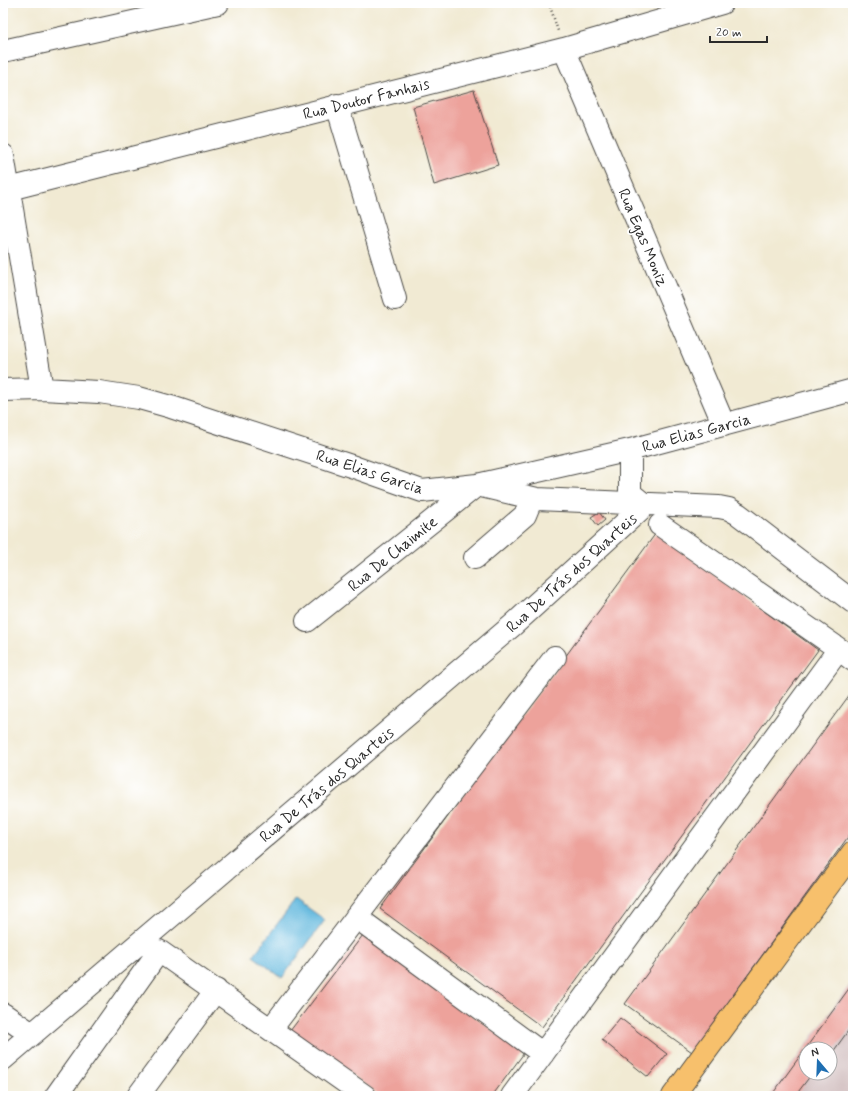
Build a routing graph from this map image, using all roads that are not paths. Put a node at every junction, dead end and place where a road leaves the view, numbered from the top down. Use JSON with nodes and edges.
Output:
{"nodes":[{"id":1,"x":218,"y":3,"type":"edge"},
{"id":2,"x":722,"y":3,"type":"edge"},
{"id":3,"x":564,"y":48,"type":"junction"},
{"id":4,"x":3,"y":51,"type":"edge"},
{"id":5,"x":337,"y":105,"type":"junction"},
{"id":6,"x":3,"y":155,"type":"edge"},
{"id":7,"x":9,"y":189,"type":"junction"},
{"id":8,"x":395,"y":299,"type":"dead end"},
{"id":9,"x":42,"y":389,"type":"junction"},
{"id":10,"x":3,"y":390,"type":"edge"},
{"id":11,"x":853,"y":390,"type":"edge"},
{"id":12,"x":724,"y":425,"type":"junction"},
{"id":13,"x":630,"y":450,"type":"junction"},
{"id":14,"x":477,"y":485,"type":"junction"},
{"id":15,"x":532,"y":498,"type":"junction"},
{"id":16,"x":645,"y":504,"type":"junction"},
{"id":17,"x":660,"y":525,"type":"dead end"},
{"id":18,"x":475,"y":558,"type":"dead end"},
{"id":19,"x":853,"y":602,"type":"edge"},
{"id":20,"x":307,"y":621,"type":"dead end"},
{"id":21,"x":846,"y":655,"type":"edge"},
{"id":22,"x":555,"y":657,"type":"dead end"},
{"id":23,"x":853,"y":852,"type":"edge"},
{"id":24,"x":356,"y":917,"type":"junction"},
{"id":25,"x":216,"y":990,"type":"junction"},
{"id":26,"x":3,"y":1014,"type":"edge"},
{"id":27,"x":271,"y":1029,"type":"junction"},
{"id":28,"x":32,"y":1034,"type":"junction"},
{"id":29,"x":543,"y":1054,"type":"junction"},
{"id":30,"x":3,"y":1059,"type":"edge"},
{"id":31,"x":56,"y":1096,"type":"edge"},
{"id":32,"x":138,"y":1096,"type":"edge"},
{"id":33,"x":365,"y":1096,"type":"edge"},
{"id":34,"x":512,"y":1096,"type":"edge"},
{"id":35,"x":673,"y":1096,"type":"edge"}],
"edges":[{"from":1,"to":4,"type":"street"},
{"from":2,"to":3,"type":"street","name":"Rua Doutor Fanhais"},
{"from":3,"to":5,"type":"street","name":"Rua Doutor Fanhais"},
{"from":3,"to":12,"type":"street","name":"Rua Egas Moniz"},
{"from":5,"to":7,"type":"street","name":"Rua Doutor Fanhais"},
{"from":5,"to":8,"type":"street"},
{"from":6,"to":7,"type":"street"},
{"from":7,"to":9,"type":"street"},
{"from":9,"to":10,"type":"street","name":"Rua Elias Garcia"},
{"from":9,"to":14,"type":"street","name":"Rua Elias Garcia"},
{"from":11,"to":12,"type":"street","name":"Rua Elias Garcia"},
{"from":12,"to":13,"type":"street","name":"Rua Elias Garcia"},
{"from":13,"to":14,"type":"street","name":"Rua Elias Garcia"},
{"from":13,"to":16,"type":"street"},
{"from":14,"to":15,"type":"street"},
{"from":14,"to":20,"type":"street","name":"Rua De Chaimite"},
{"from":15,"to":16,"type":"street"},
{"from":15,"to":18,"type":"street"},
{"from":16,"to":19,"type":"street"},
{"from":16,"to":28,"type":"street","name":"Rua De Trás dos Quarteis"},
{"from":17,"to":21,"type":"street"},
{"from":21,"to":29,"type":"street"},
{"from":22,"to":24,"type":"street"},
{"from":23,"to":35,"type":"main road"},
{"from":24,"to":27,"type":"street"},
{"from":24,"to":29,"type":"street"},
{"from":25,"to":27,"type":"street"},
{"from":25,"to":31,"type":"street"},
{"from":25,"to":32,"type":"street"},
{"from":26,"to":28,"type":"street"},
{"from":27,"to":33,"type":"street"},
{"from":28,"to":30,"type":"street","name":"Rua De Trás dos Quarteis"},
{"from":29,"to":34,"type":"street"}]}
